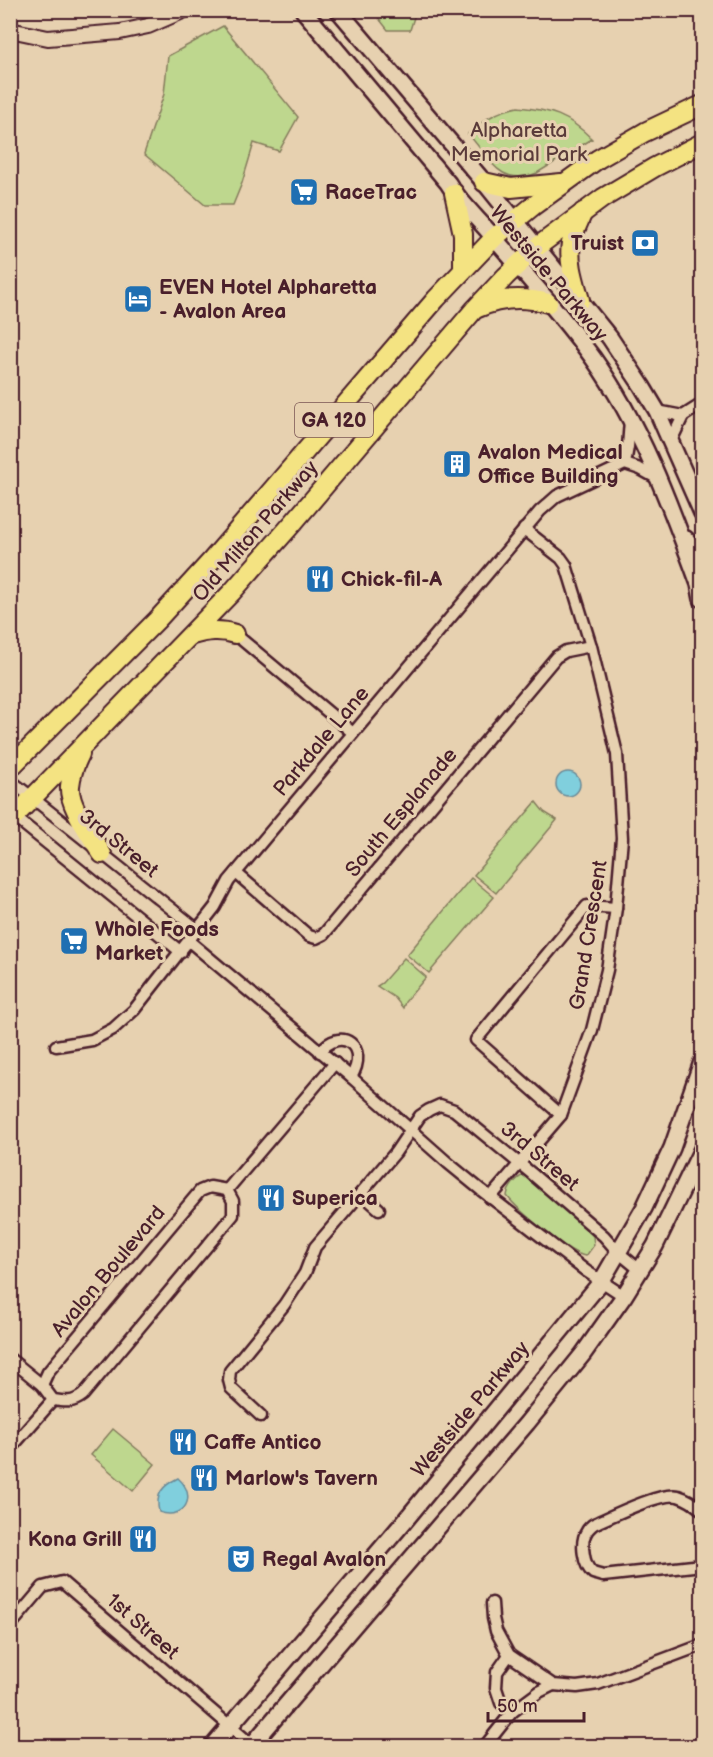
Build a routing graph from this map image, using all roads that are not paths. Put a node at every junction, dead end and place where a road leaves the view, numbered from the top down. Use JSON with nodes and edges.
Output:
{"nodes":[{"id":1,"x":184,"y":10,"type":"edge"},
{"id":2,"x":303,"y":10,"type":"edge"},
{"id":3,"x":338,"y":10,"type":"edge"},
{"id":4,"x":10,"y":30,"type":"edge"},
{"id":5,"x":702,"y":105,"type":"edge"},
{"id":6,"x":702,"y":143,"type":"edge"},
{"id":7,"x":484,"y":182,"type":"junction"},
{"id":8,"x":563,"y":183,"type":"junction"},
{"id":9,"x":454,"y":194,"type":"junction"},
{"id":10,"x":583,"y":212,"type":"junction"},
{"id":11,"x":515,"y":220,"type":"junction"},
{"id":12,"x":494,"y":238,"type":"junction"},
{"id":13,"x":537,"y":248,"type":"junction"},
{"id":14,"x":517,"y":265,"type":"junction"},
{"id":15,"x":463,"y":269,"type":"junction"},
{"id":16,"x":579,"y":300,"type":"junction"},
{"id":17,"x":548,"y":303,"type":"junction"},
{"id":18,"x":474,"y":310,"type":"junction"},
{"id":19,"x":702,"y":405,"type":"edge"},
{"id":20,"x":657,"y":411,"type":"junction"},
{"id":21,"x":683,"y":416,"type":"junction"},
{"id":22,"x":630,"y":417,"type":"junction"},
{"id":23,"x":671,"y":441,"type":"junction"},
{"id":24,"x":625,"y":464,"type":"junction"},
{"id":25,"x":660,"y":481,"type":"junction"},
{"id":26,"x":702,"y":513,"type":"edge"},
{"id":27,"x":524,"y":529,"type":"junction"},
{"id":28,"x":680,"y":532,"type":"junction"},
{"id":29,"x":702,"y":560,"type":"edge"},
{"id":30,"x":232,"y":592,"type":"junction"},
{"id":31,"x":702,"y":599,"type":"edge"},
{"id":32,"x":235,"y":634,"type":"junction"},
{"id":33,"x":192,"y":635,"type":"junction"},
{"id":34,"x":591,"y":646,"type":"junction"},
{"id":35,"x":353,"y":733,"type":"junction"},
{"id":36,"x":82,"y":748,"type":"junction"},
{"id":37,"x":13,"y":777,"type":"edge"},
{"id":38,"x":33,"y":799,"type":"junction"},
{"id":39,"x":12,"y":817,"type":"edge"},
{"id":40,"x":102,"y":854,"type":"junction"},
{"id":41,"x":236,"y":873,"type":"junction"},
{"id":42,"x":616,"y":908,"type":"junction"},
{"id":43,"x":198,"y":930,"type":"junction"},
{"id":44,"x":189,"y":940,"type":"junction"},
{"id":45,"x":181,"y":952,"type":"junction"},
{"id":46,"x":56,"y":1046,"type":"dead end"},
{"id":47,"x":320,"y":1052,"type":"junction"},
{"id":48,"x":702,"y":1062,"type":"edge"},
{"id":49,"x":335,"y":1063,"type":"junction"},
{"id":50,"x":351,"y":1077,"type":"junction"},
{"id":51,"x":561,"y":1115,"type":"junction"},
{"id":52,"x":410,"y":1130,"type":"junction"},
{"id":53,"x":702,"y":1149,"type":"edge"},
{"id":54,"x":520,"y":1163,"type":"junction"},
{"id":55,"x":227,"y":1190,"type":"junction"},
{"id":56,"x":361,"y":1193,"type":"junction"},
{"id":57,"x":490,"y":1198,"type":"junction"},
{"id":58,"x":379,"y":1209,"type":"dead end"},
{"id":59,"x":618,"y":1252,"type":"junction"},
{"id":60,"x":640,"y":1270,"type":"junction"},
{"id":61,"x":601,"y":1282,"type":"junction"},
{"id":62,"x":624,"y":1296,"type":"junction"},
{"id":63,"x":10,"y":1359,"type":"edge"},
{"id":64,"x":42,"y":1385,"type":"junction"},
{"id":65,"x":53,"y":1400,"type":"junction"},
{"id":66,"x":261,"y":1416,"type":"dead end"},
{"id":67,"x":10,"y":1449,"type":"edge"},
{"id":68,"x":702,"y":1510,"type":"edge"},
{"id":69,"x":702,"y":1565,"type":"edge"},
{"id":70,"x":492,"y":1604,"type":"dead end"},
{"id":71,"x":10,"y":1626,"type":"edge"},
{"id":72,"x":702,"y":1645,"type":"edge"},
{"id":73,"x":509,"y":1655,"type":"junction"},
{"id":74,"x":553,"y":1685,"type":"junction"},
{"id":75,"x":512,"y":1712,"type":"junction"},
{"id":76,"x":230,"y":1726,"type":"junction"},
{"id":77,"x":213,"y":1746,"type":"edge"},
{"id":78,"x":251,"y":1746,"type":"edge"},
{"id":79,"x":485,"y":1746,"type":"edge"}],
"edges":[{"from":1,"to":4,"type":"street"},
{"from":2,"to":9,"type":"main road","name":"Westside Parkway"},
{"from":3,"to":7,"type":"main road","name":"Westside Parkway"},
{"from":5,"to":8,"type":"highway","name":"Old Milton Parkway","number":"GA 120"},
{"from":6,"to":10,"type":"highway","name":"Old Milton Parkway","number":"GA 120"},
{"from":7,"to":8,"type":"highway"},
{"from":7,"to":11,"type":"main road","name":"Westside Parkway"},
{"from":8,"to":11,"type":"highway","name":"Old Milton Parkway","number":"GA 120"},
{"from":9,"to":12,"type":"main road","name":"Westside Parkway"},
{"from":9,"to":15,"type":"highway"},
{"from":10,"to":13,"type":"highway","name":"Old Milton Parkway","number":"GA 120"},
{"from":10,"to":16,"type":"highway"},
{"from":11,"to":12,"type":"highway","name":"Old Milton Parkway","number":"GA 120"},
{"from":11,"to":13,"type":"main road","name":"Westside Parkway"},
{"from":12,"to":14,"type":"main road","name":"Westside Parkway"},
{"from":12,"to":15,"type":"highway","name":"Old Milton Parkway","number":"GA 120"},
{"from":13,"to":14,"type":"highway","name":"Old Milton Parkway","number":"GA 120"},
{"from":13,"to":16,"type":"main road","name":"Westside Parkway"},
{"from":14,"to":17,"type":"main road","name":"Westside Parkway"},
{"from":14,"to":18,"type":"highway","name":"Old Milton Parkway","number":"GA 120"},
{"from":15,"to":37,"type":"highway","name":"Old Milton Parkway","number":"GA 120"},
{"from":16,"to":20,"type":"main road","name":"Westside Parkway"},
{"from":17,"to":18,"type":"highway"},
{"from":17,"to":22,"type":"main road","name":"Westside Parkway"},
{"from":18,"to":30,"type":"highway","name":"Old Milton Parkway","number":"GA 120"},
{"from":19,"to":21,"type":"street"},
{"from":20,"to":21,"type":"street"},
{"from":20,"to":23,"type":"main road","name":"Westside Parkway"},
{"from":21,"to":23,"type":"street"},
{"from":22,"to":24,"type":"street"},
{"from":22,"to":25,"type":"main road","name":"Westside Parkway"},
{"from":23,"to":26,"type":"main road","name":"Westside Parkway"},
{"from":24,"to":25,"type":"street"},
{"from":24,"to":27,"type":"street","name":"Parkdale Lane"},
{"from":25,"to":28,"type":"main road","name":"Westside Parkway"},
{"from":27,"to":34,"type":"street","name":"Grand Crescent"},
{"from":27,"to":35,"type":"street","name":"Parkdale Lane"},
{"from":28,"to":29,"type":"main road"},
{"from":28,"to":31,"type":"main road","name":"Westside Parkway"},
{"from":30,"to":32,"type":"highway"},
{"from":30,"to":33,"type":"highway","name":"Old Milton Parkway","number":"GA 120"},
{"from":32,"to":33,"type":"highway"},
{"from":32,"to":35,"type":"street"},
{"from":33,"to":36,"type":"highway","name":"Old Milton Parkway","number":"GA 120"},
{"from":34,"to":41,"type":"street","name":"South Esplanade"},
{"from":34,"to":42,"type":"street","name":"Grand Crescent"},
{"from":35,"to":41,"type":"street","name":"Parkdale Lane"},
{"from":36,"to":38,"type":"highway","name":"Old Milton Parkway","number":"GA 120"},
{"from":36,"to":40,"type":"highway"},
{"from":37,"to":38,"type":"street","name":"3rd Street"},
{"from":38,"to":39,"type":"highway","name":"Old Milton Parkway","number":"GA 120"},
{"from":38,"to":40,"type":"street","name":"3rd Street"},
{"from":39,"to":45,"type":"street"},
{"from":40,"to":43,"type":"street","name":"3rd Street"},
{"from":41,"to":43,"type":"street","name":"Parkdale Lane"},
{"from":42,"to":51,"type":"street","name":"Grand Crescent"},
{"from":42,"to":51,"type":"street"},
{"from":43,"to":44,"type":"street","name":"Parkdale Lane"},
{"from":44,"to":45,"type":"street","name":"Parkdale Lane"},
{"from":44,"to":47,"type":"street"},
{"from":45,"to":46,"type":"street","name":"Parkdale Lane"},
{"from":47,"to":49,"type":"street"},
{"from":47,"to":50,"type":"street"},
{"from":48,"to":59,"type":"main road","name":"Westside Parkway"},
{"from":49,"to":50,"type":"street"},
{"from":49,"to":55,"type":"street"},
{"from":50,"to":52,"type":"street"},
{"from":51,"to":54,"type":"street","name":"Grand Crescent"},
{"from":52,"to":54,"type":"street","name":"3rd Street"},
{"from":52,"to":56,"type":"street","name":"3rd Street"},
{"from":52,"to":57,"type":"street"},
{"from":53,"to":60,"type":"main road"},
{"from":54,"to":57,"type":"street","name":"Grand Crescent"},
{"from":54,"to":59,"type":"street","name":"3rd Street"},
{"from":55,"to":64,"type":"street","name":"Avalon Boulevard"},
{"from":55,"to":65,"type":"street"},
{"from":56,"to":58,"type":"street"},
{"from":56,"to":66,"type":"street","name":"3rd Street"},
{"from":57,"to":61,"type":"street"},
{"from":59,"to":60,"type":"street","name":"3rd Street"},
{"from":59,"to":61,"type":"main road","name":"Westside Parkway"},
{"from":60,"to":62,"type":"main road"},
{"from":61,"to":62,"type":"street"},
{"from":61,"to":76,"type":"main road","name":"Westside Parkway"},
{"from":62,"to":78,"type":"main road"},
{"from":63,"to":64,"type":"street"},
{"from":64,"to":65,"type":"street"},
{"from":65,"to":67,"type":"street"},
{"from":68,"to":69,"type":"street"},
{"from":70,"to":73,"type":"street"},
{"from":71,"to":76,"type":"street","name":"1st Street"},
{"from":72,"to":74,"type":"street"},
{"from":73,"to":74,"type":"street"},
{"from":73,"to":75,"type":"street"},
{"from":74,"to":75,"type":"street"},
{"from":75,"to":79,"type":"street"},
{"from":76,"to":77,"type":"main road","name":"Westside Parkway"},
{"from":76,"to":78,"type":"street","name":"1st Street"}]}
